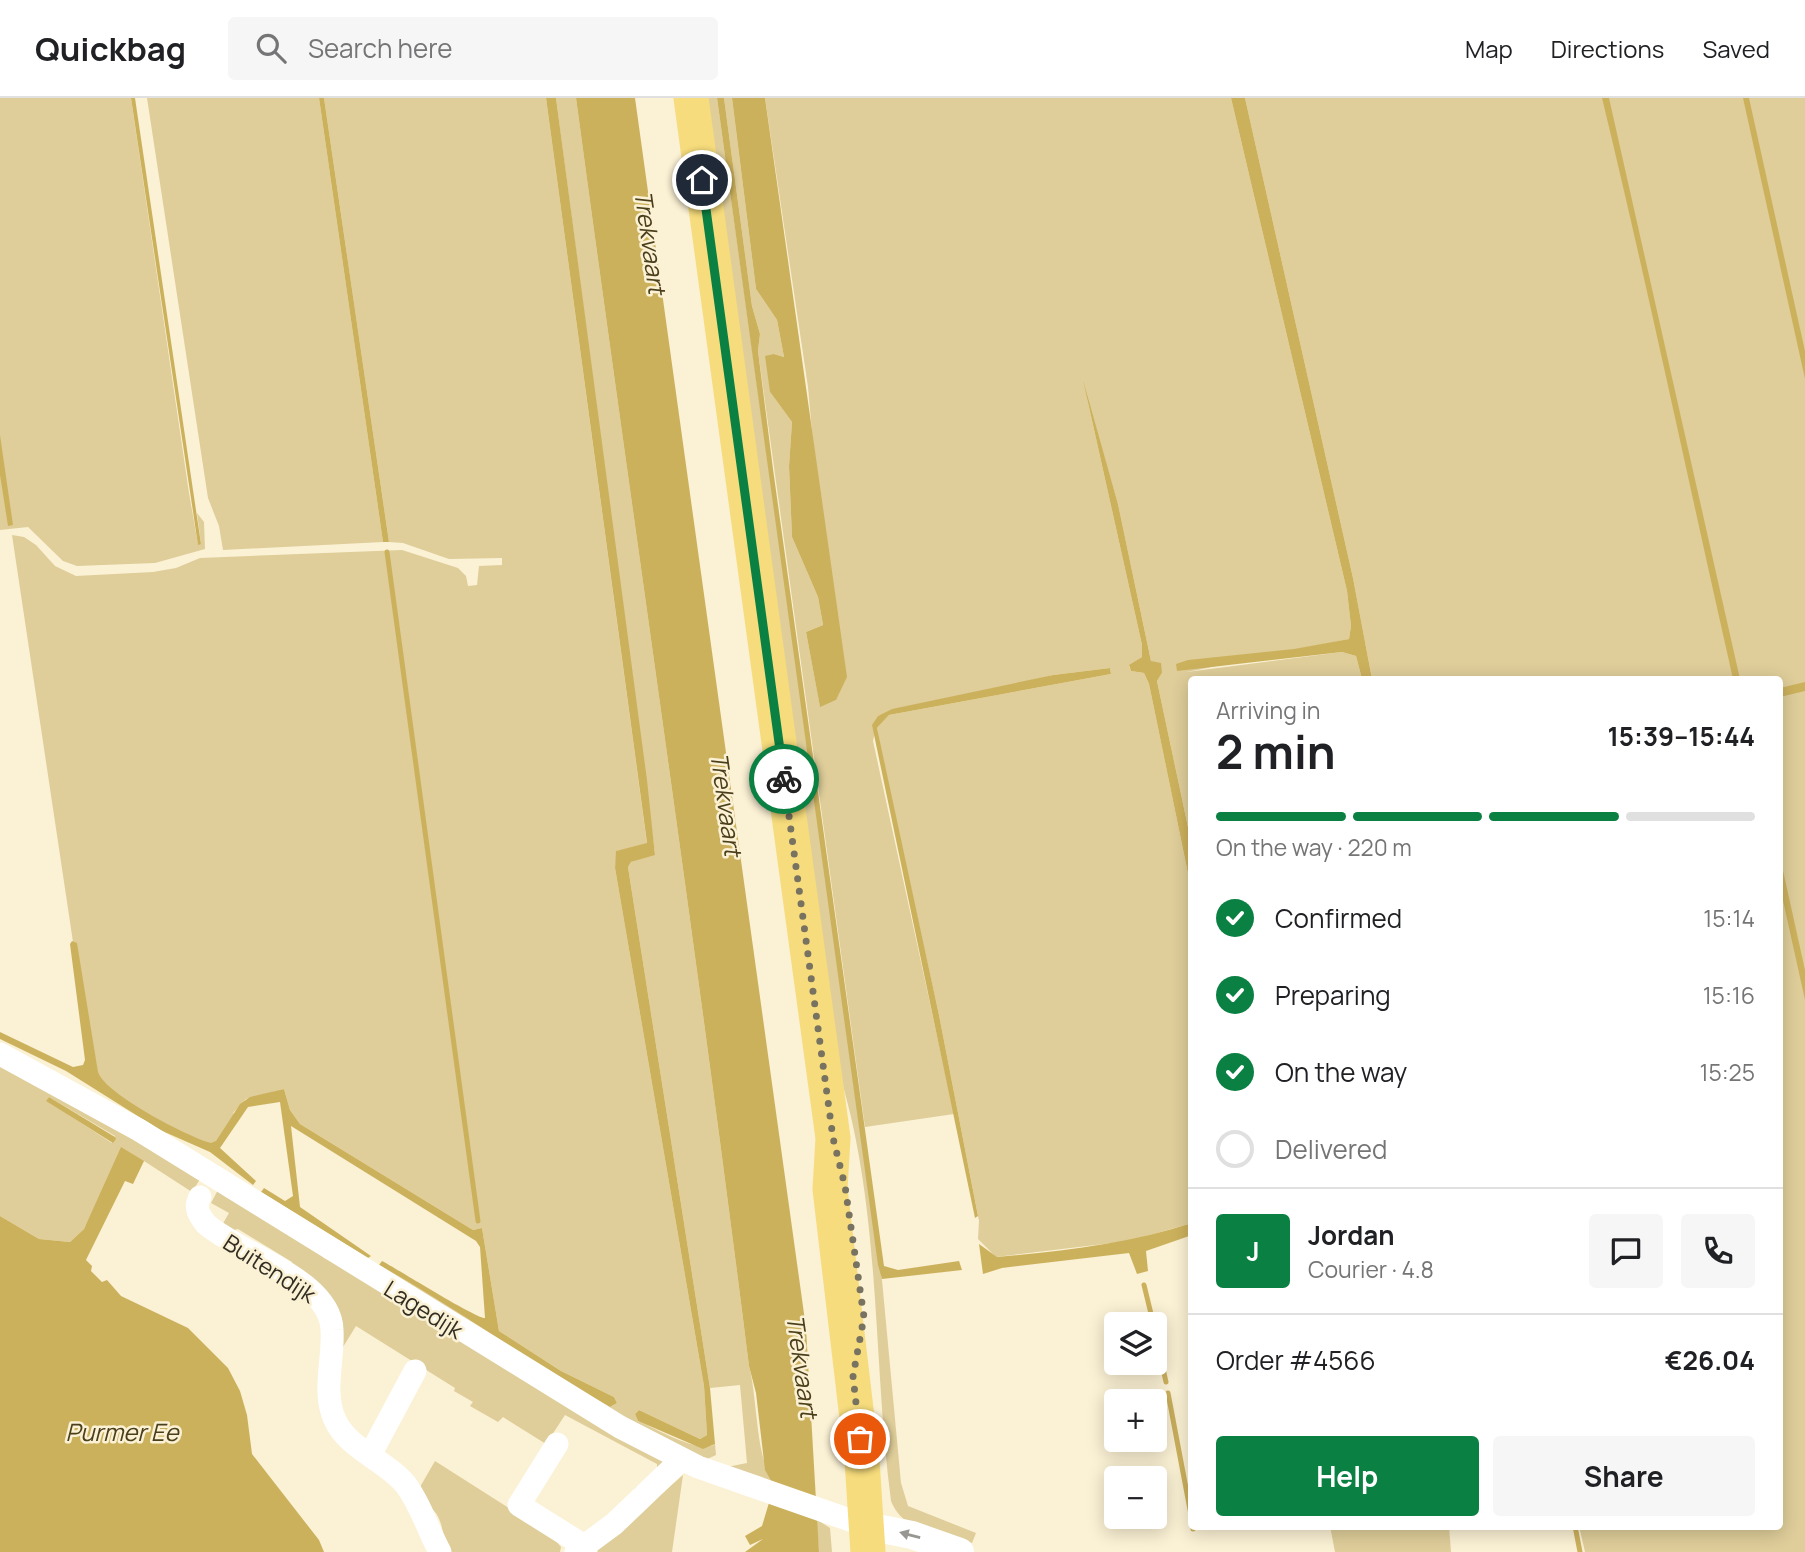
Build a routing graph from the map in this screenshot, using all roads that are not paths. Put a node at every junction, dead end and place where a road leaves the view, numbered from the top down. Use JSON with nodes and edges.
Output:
{"nodes":[{"id":1,"x":691,"y":98,"type":"edge"},
{"id":2,"x":0,"y":1054,"type":"edge"},
{"id":3,"x":200,"y":1197,"type":"dead end"},
{"id":4,"x":415,"y":1371,"type":"dead end"},
{"id":5,"x":557,"y":1444,"type":"dead end"},
{"id":6,"x":370,"y":1455,"type":"junction"},
{"id":7,"x":682,"y":1459,"type":"junction"},
{"id":8,"x":867,"y":1539,"type":"edge"},
{"id":9,"x":581,"y":1549,"type":"edge"},
{"id":10,"x":952,"y":1551,"type":"edge"},
{"id":11,"x":440,"y":1552,"type":"edge"}],
"edges":[{"from":1,"to":8,"type":"main road"},
{"from":2,"to":7,"type":"street","name":"Lagedijk"},
{"from":3,"to":6,"type":"street","name":"Buitendijk"},
{"from":4,"to":6,"type":"street"},
{"from":5,"to":9,"type":"street"},
{"from":6,"to":11,"type":"street","name":"Buitendijk"},
{"from":7,"to":8,"type":"street","name":"Lagedijk"},
{"from":7,"to":9,"type":"street"},
{"from":10,"to":8,"type":"street","one_way":true}]}
